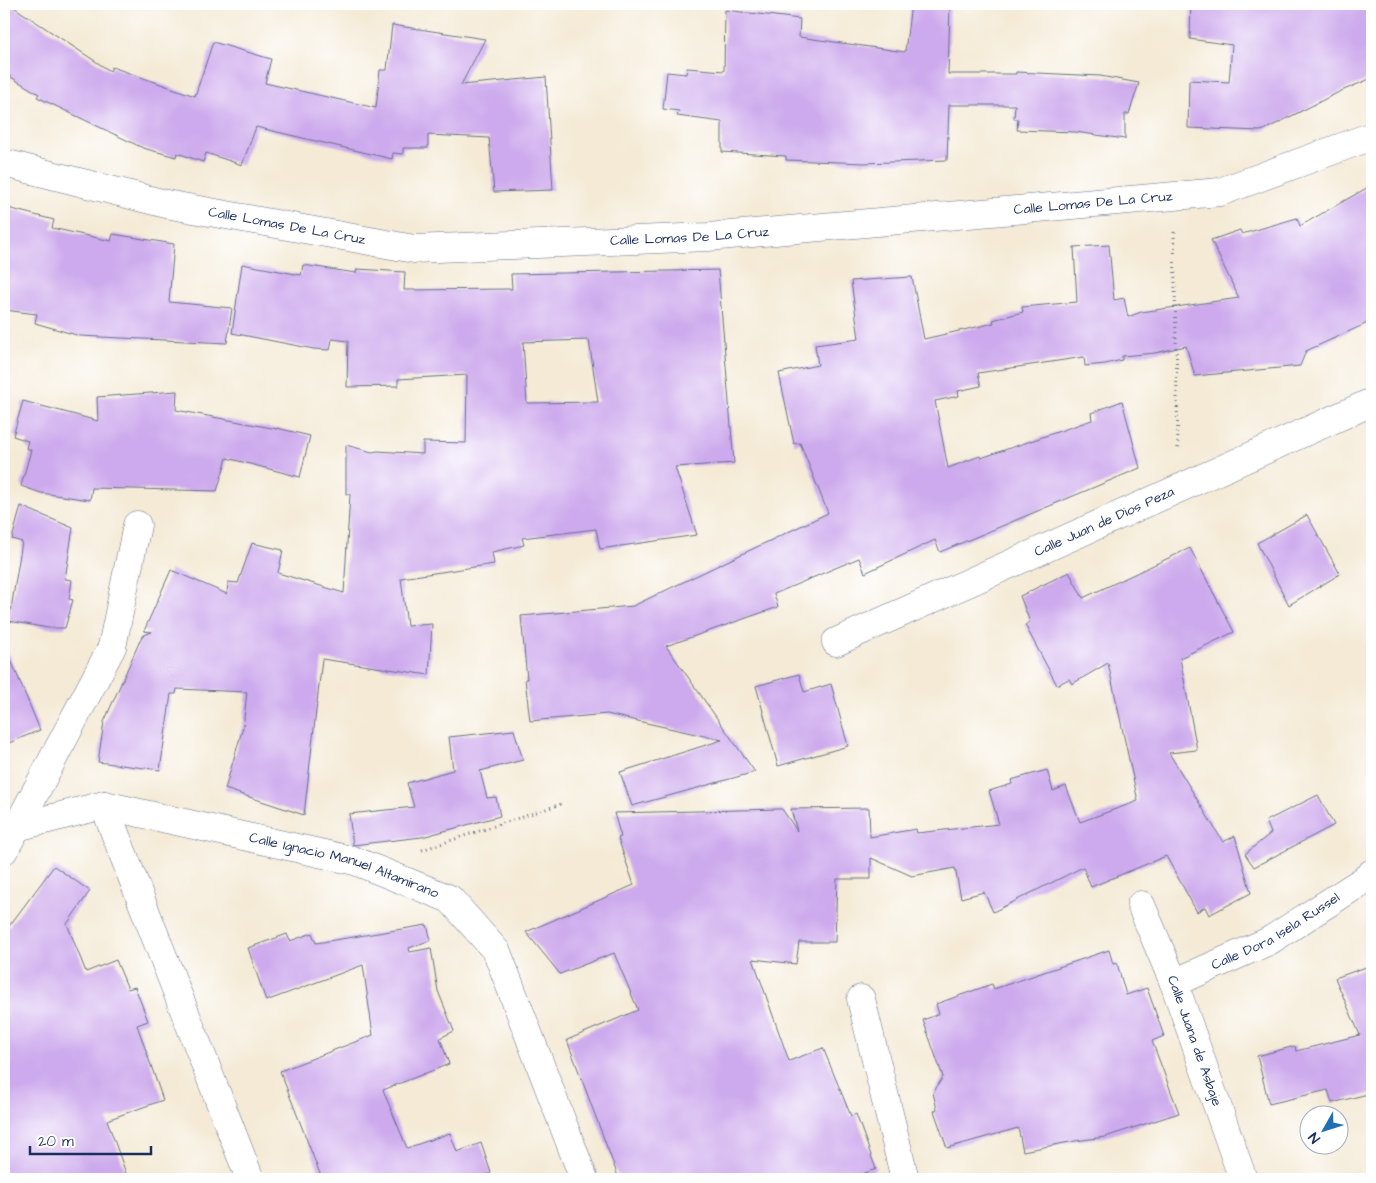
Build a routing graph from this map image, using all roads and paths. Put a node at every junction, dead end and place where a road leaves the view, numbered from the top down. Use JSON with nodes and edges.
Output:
{"nodes":[{"id":1,"x":1372,"y":136,"type":"edge"},
{"id":2,"x":4,"y":163,"type":"edge"},
{"id":3,"x":1173,"y":196,"type":"junction"},
{"id":4,"x":1372,"y":402,"type":"edge"},
{"id":5,"x":1178,"y":489,"type":"junction"},
{"id":6,"x":137,"y":524,"type":"dead end"},
{"id":7,"x":836,"y":642,"type":"dead end"},
{"id":8,"x":564,"y":803,"type":"dead end"},
{"id":9,"x":104,"y":806,"type":"junction"},
{"id":10,"x":17,"y":827,"type":"junction"},
{"id":11,"x":4,"y":850,"type":"edge"},
{"id":12,"x":383,"y":872,"type":"junction"},
{"id":13,"x":1372,"y":873,"type":"edge"},
{"id":14,"x":1141,"y":905,"type":"dead end"},
{"id":15,"x":1174,"y":983,"type":"junction"},
{"id":16,"x":862,"y":999,"type":"dead end"},
{"id":17,"x":250,"y":1179,"type":"edge"},
{"id":18,"x":584,"y":1179,"type":"edge"},
{"id":19,"x":905,"y":1179,"type":"edge"},
{"id":20,"x":1243,"y":1179,"type":"edge"}],
"edges":[{"from":1,"to":3,"type":"street","name":"Calle Lomas De La Cruz"},
{"from":2,"to":3,"type":"street","name":"Calle Lomas De La Cruz"},
{"from":3,"to":5,"type":"path"},
{"from":4,"to":5,"type":"street","name":"Calle Juan de Dios Peza"},
{"from":5,"to":7,"type":"street","name":"Calle Juan de Dios Peza"},
{"from":6,"to":10,"type":"street"},
{"from":8,"to":12,"type":"path"},
{"from":9,"to":10,"type":"street","name":"Calle Ignacio Manuel Altamirano"},
{"from":9,"to":12,"type":"street","name":"Calle Ignacio Manuel Altamirano"},
{"from":9,"to":17,"type":"street"},
{"from":10,"to":11,"type":"street"},
{"from":12,"to":18,"type":"street","name":"Calle Ignacio Manuel Altamirano"},
{"from":13,"to":15,"type":"street","name":"Calle Dora Isela Russel"},
{"from":14,"to":15,"type":"street","name":"Calle Juana de Asbaje"},
{"from":15,"to":20,"type":"street","name":"Calle Juana de Asbaje"},
{"from":16,"to":19,"type":"street"}]}
